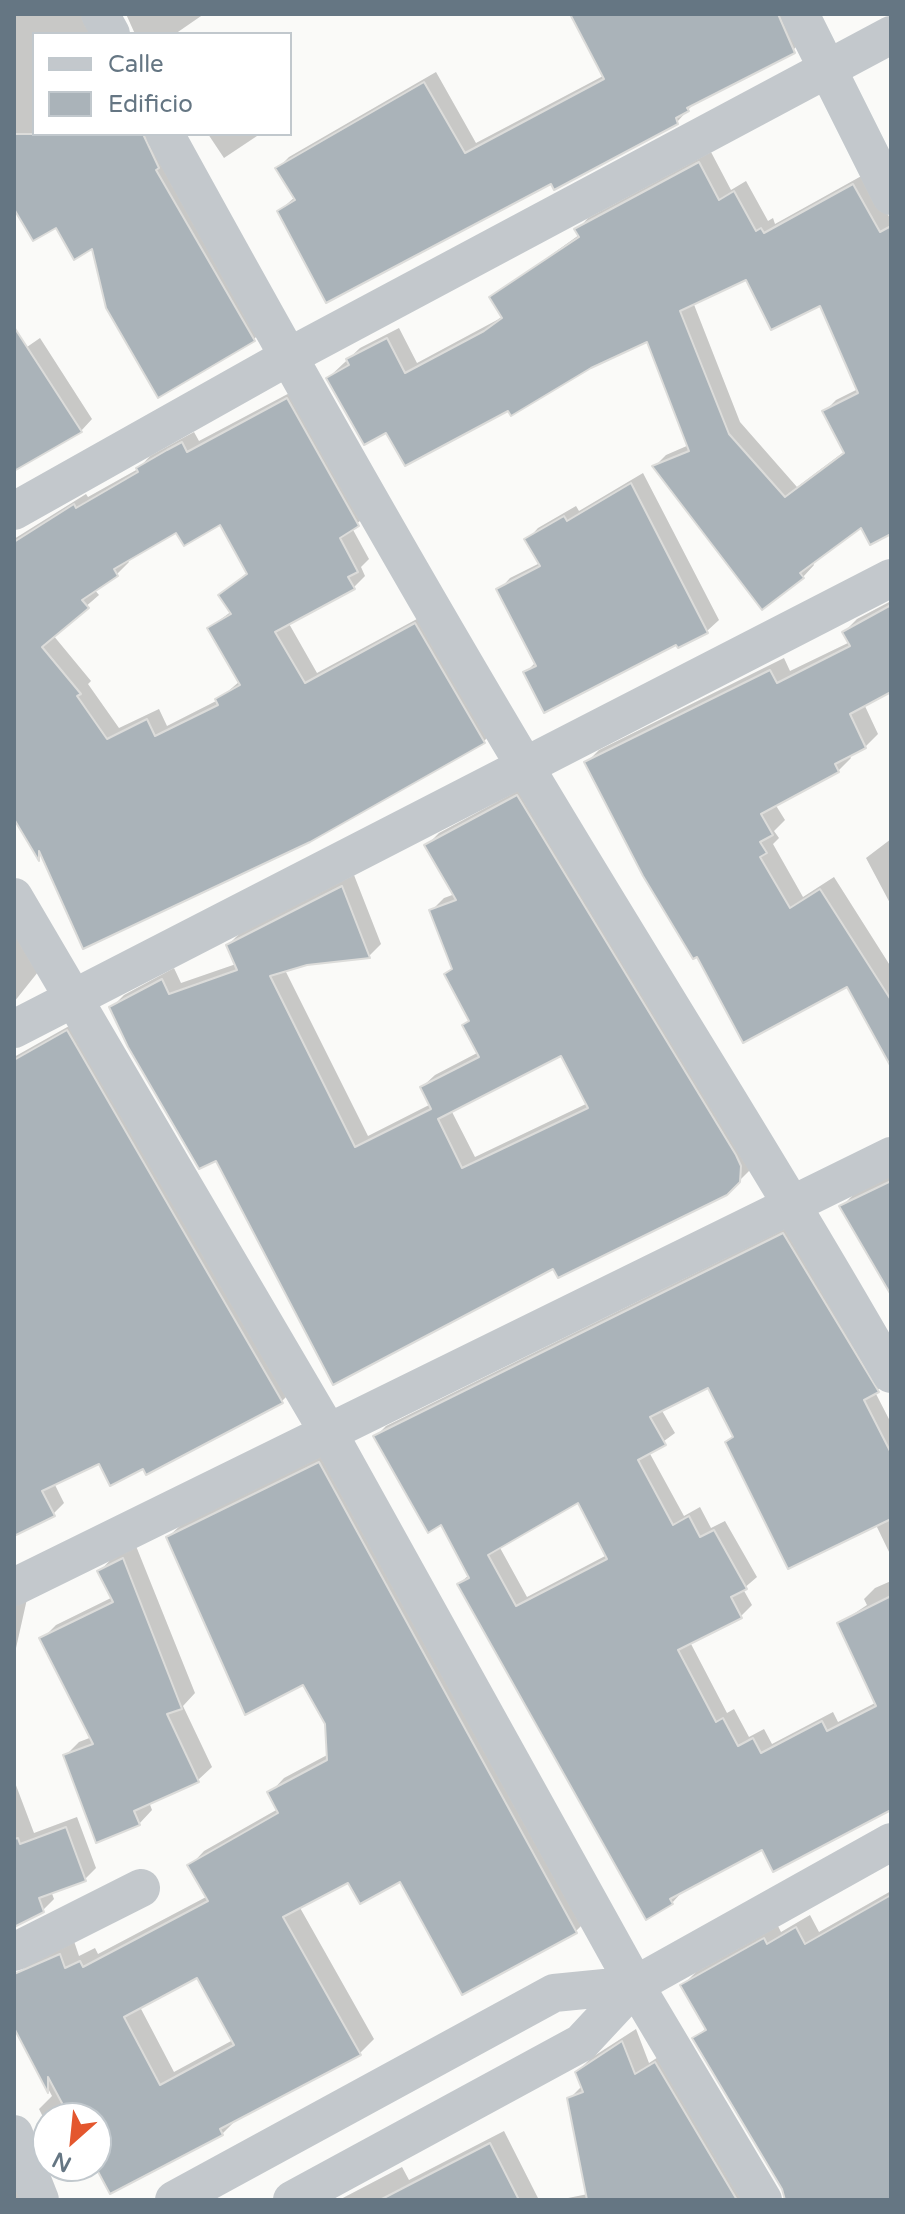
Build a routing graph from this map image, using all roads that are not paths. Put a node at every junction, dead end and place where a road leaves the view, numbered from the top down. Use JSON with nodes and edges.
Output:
{"nodes":[{"id":1,"x":100,"y":14,"type":"edge"},
{"id":2,"x":800,"y":14,"type":"edge"},
{"id":3,"x":110,"y":32,"type":"edge"},
{"id":4,"x":891,"y":35,"type":"edge"},
{"id":5,"x":827,"y":70,"type":"junction"},
{"id":6,"x":166,"y":136,"type":"edge"},
{"id":7,"x":891,"y":196,"type":"edge"},
{"id":8,"x":288,"y":357,"type":"junction"},
{"id":9,"x":14,"y":511,"type":"edge"},
{"id":10,"x":891,"y":578,"type":"edge"},
{"id":11,"x":526,"y":768,"type":"junction"},
{"id":12,"x":14,"y":897,"type":"edge"},
{"id":13,"x":73,"y":998,"type":"junction"},
{"id":14,"x":14,"y":1029,"type":"edge"},
{"id":15,"x":891,"y":1156,"type":"edge"},
{"id":16,"x":795,"y":1206,"type":"junction"},
{"id":17,"x":891,"y":1374,"type":"edge"},
{"id":18,"x":328,"y":1432,"type":"junction"},
{"id":19,"x":14,"y":1587,"type":"edge"},
{"id":20,"x":891,"y":1842,"type":"edge"},
{"id":21,"x":141,"y":1888,"type":"dead end"},
{"id":22,"x":14,"y":1952,"type":"edge"},
{"id":23,"x":635,"y":1985,"type":"junction"},
{"id":24,"x":14,"y":2134,"type":"edge"},
{"id":25,"x":40,"y":2200,"type":"edge"},
{"id":26,"x":174,"y":2200,"type":"edge"},
{"id":27,"x":292,"y":2200,"type":"edge"},
{"id":28,"x":763,"y":2200,"type":"edge"}],
"edges":[{"from":1,"to":3,"type":"street"},
{"from":2,"to":5,"type":"street"},
{"from":4,"to":5,"type":"street"},
{"from":5,"to":7,"type":"street"},
{"from":5,"to":8,"type":"street"},
{"from":6,"to":8,"type":"street"},
{"from":8,"to":9,"type":"street"},
{"from":8,"to":11,"type":"street"},
{"from":10,"to":11,"type":"street"},
{"from":11,"to":13,"type":"street"},
{"from":11,"to":16,"type":"street"},
{"from":12,"to":13,"type":"street"},
{"from":13,"to":14,"type":"street"},
{"from":13,"to":18,"type":"street"},
{"from":15,"to":16,"type":"street"},
{"from":16,"to":17,"type":"street"},
{"from":16,"to":18,"type":"street"},
{"from":18,"to":19,"type":"street"},
{"from":18,"to":23,"type":"street"},
{"from":20,"to":23,"type":"street"},
{"from":21,"to":22,"type":"street"},
{"from":23,"to":26,"type":"street"},
{"from":23,"to":27,"type":"street"},
{"from":23,"to":28,"type":"street"},
{"from":24,"to":25,"type":"street"}]}
